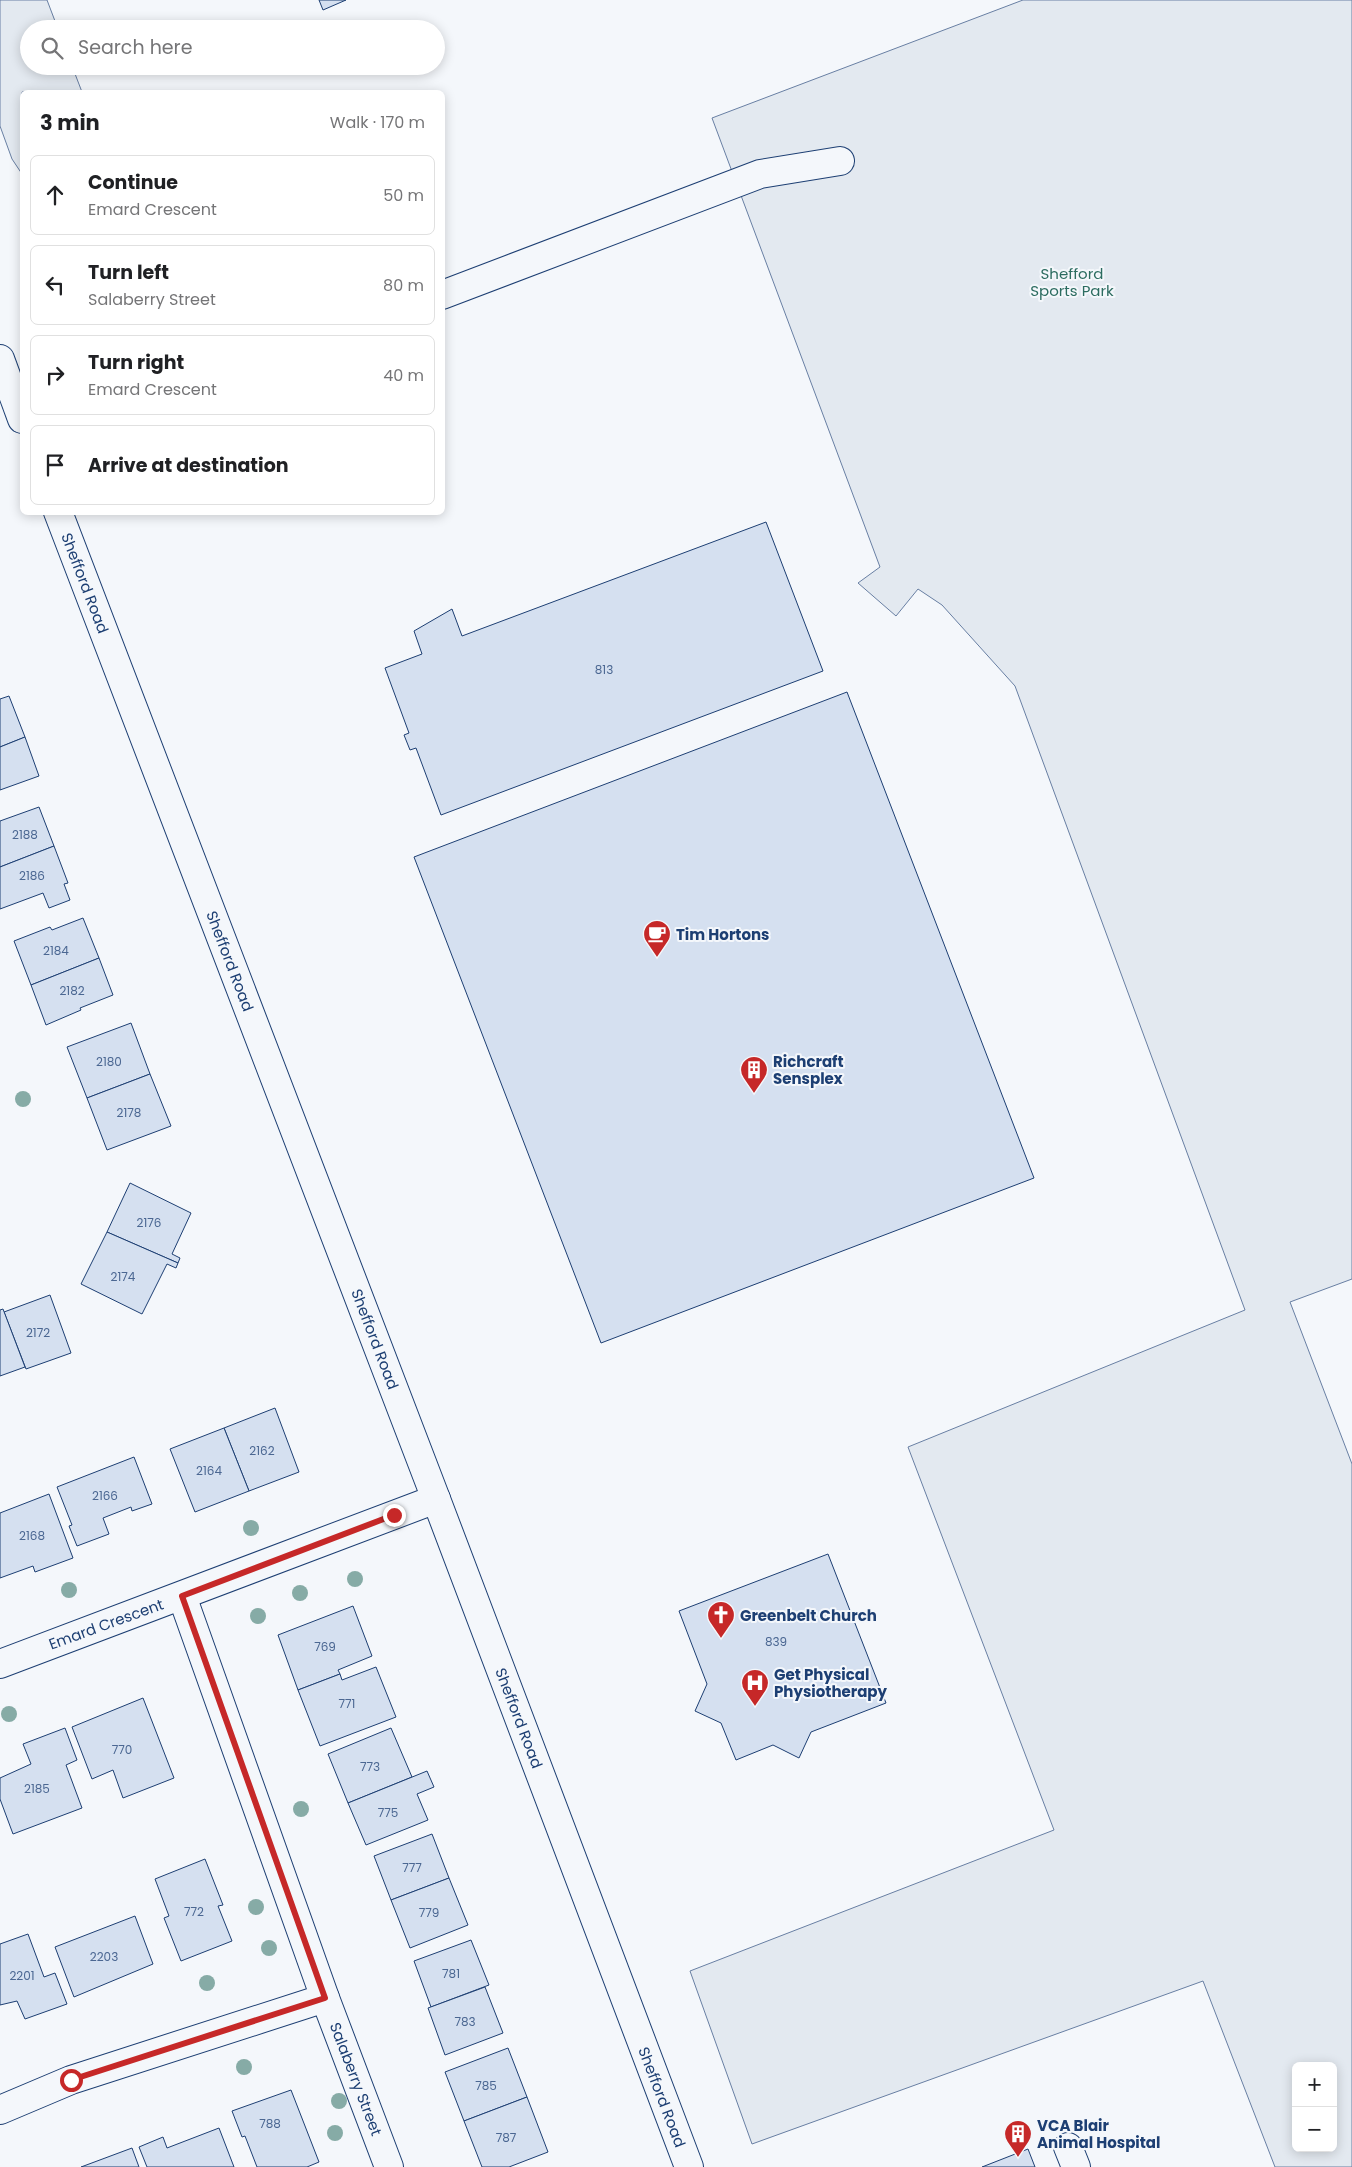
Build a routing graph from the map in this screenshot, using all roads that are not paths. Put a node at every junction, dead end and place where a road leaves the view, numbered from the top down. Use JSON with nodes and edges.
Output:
{"nodes":[{"id":1,"x":840,"y":162,"type":"dead end"},
{"id":2,"x":445,"y":294,"type":"edge"},
{"id":3,"x":0,"y":359,"type":"edge"},
{"id":4,"x":20,"y":414,"type":"edge"},
{"id":5,"x":59,"y":515,"type":"edge"},
{"id":6,"x":436,"y":1498,"type":"junction"},
{"id":7,"x":182,"y":1596,"type":"junction"},
{"id":8,"x":0,"y":1664,"type":"edge"},
{"id":9,"x":325,"y":1998,"type":"junction"},
{"id":10,"x":0,"y":2110,"type":"edge"},
{"id":11,"x":389,"y":2167,"type":"edge"},
{"id":12,"x":689,"y":2167,"type":"edge"}],
"edges":[{"from":1,"to":2,"type":"street"},
{"from":3,"to":4,"type":"street"},
{"from":5,"to":6,"type":"street","name":"Shefford Road"},
{"from":6,"to":7,"type":"street","name":"Emard Crescent"},
{"from":6,"to":12,"type":"street","name":"Shefford Road"},
{"from":7,"to":8,"type":"street","name":"Emard Crescent"},
{"from":7,"to":9,"type":"street","name":"Salaberry Street"},
{"from":9,"to":10,"type":"street"},
{"from":9,"to":11,"type":"street","name":"Salaberry Street"}]}
